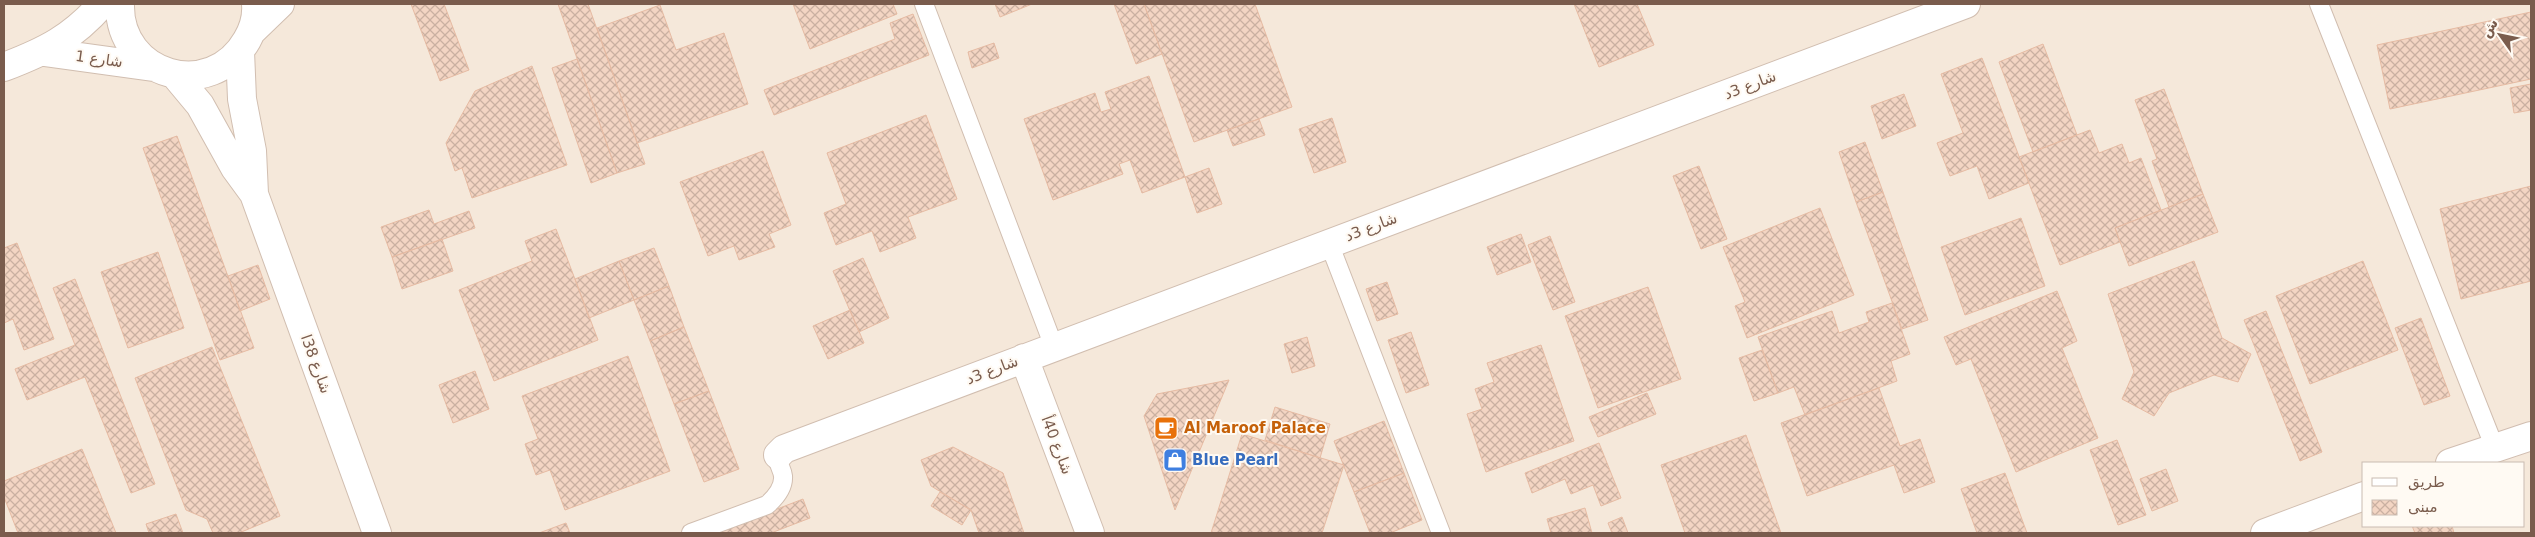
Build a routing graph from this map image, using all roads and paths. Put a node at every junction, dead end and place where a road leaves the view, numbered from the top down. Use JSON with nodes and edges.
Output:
{"nodes":[{"id":1,"x":102,"y":4,"type":"edge"},
{"id":2,"x":120,"y":4,"type":"edge"},
{"id":3,"x":256,"y":4,"type":"edge"},
{"id":4,"x":280,"y":4,"type":"edge"},
{"id":5,"x":924,"y":4,"type":"edge"},
{"id":6,"x":1966,"y":4,"type":"edge"},
{"id":7,"x":2319,"y":4,"type":"edge"},
{"id":8,"x":246,"y":41,"type":"junction"},
{"id":9,"x":44,"y":52,"type":"junction"},
{"id":10,"x":4,"y":67,"type":"edge"},
{"id":11,"x":164,"y":71,"type":"junction"},
{"id":12,"x":254,"y":194,"type":"junction"},
{"id":13,"x":1329,"y":243,"type":"junction"},
{"id":14,"x":1054,"y":347,"type":"junction"},
{"id":15,"x":1024,"y":358,"type":"junction"},
{"id":16,"x":2531,"y":436,"type":"edge"},
{"id":17,"x":2494,"y":446,"type":"junction"},
{"id":18,"x":778,"y":455,"type":"joint"},
{"id":19,"x":2453,"y":462,"type":"edge"},
{"id":20,"x":2362,"y":497,"type":"edge"},
{"id":21,"x":377,"y":533,"type":"edge"},
{"id":22,"x":691,"y":533,"type":"edge"},
{"id":23,"x":1090,"y":533,"type":"edge"},
{"id":24,"x":1442,"y":533,"type":"edge"},
{"id":25,"x":2265,"y":533,"type":"edge"}],
"edges":[{"from":1,"to":9,"type":"street","name":"شارع 1"},
{"from":2,"to":11,"type":"street","name":"شارع 38ا"},
{"from":3,"to":8,"type":"street","name":"شارع 38ا"},
{"from":4,"to":8,"type":"street"},
{"from":5,"to":14,"type":"lane"},
{"from":6,"to":13,"type":"street","name":"شارع 3د"},
{"from":7,"to":17,"type":"lane"},
{"from":8,"to":11,"type":"street","name":"شارع 1"},
{"from":8,"to":12,"type":"street","name":"شارع 38ا"},
{"from":9,"to":10,"type":"street","name":"شارع 1"},
{"from":9,"to":11,"type":"street","name":"شارع 1"},
{"from":11,"to":12,"type":"street","name":"شارع 38ا"},
{"from":12,"to":21,"type":"street","name":"شارع 38ا"},
{"from":13,"to":14,"type":"street","name":"شارع 3د"},
{"from":13,"to":24,"type":"lane"},
{"from":14,"to":15,"type":"street","name":"شارع 3د"},
{"from":15,"to":18,"type":"street","name":"شارع 3د"},
{"from":15,"to":23,"type":"street","name":"شارع 40أ"},
{"from":16,"to":17,"type":"street"},
{"from":17,"to":19,"type":"street"},
{"from":18,"to":22,"type":"lane"},
{"from":20,"to":25,"type":"street"}]}
